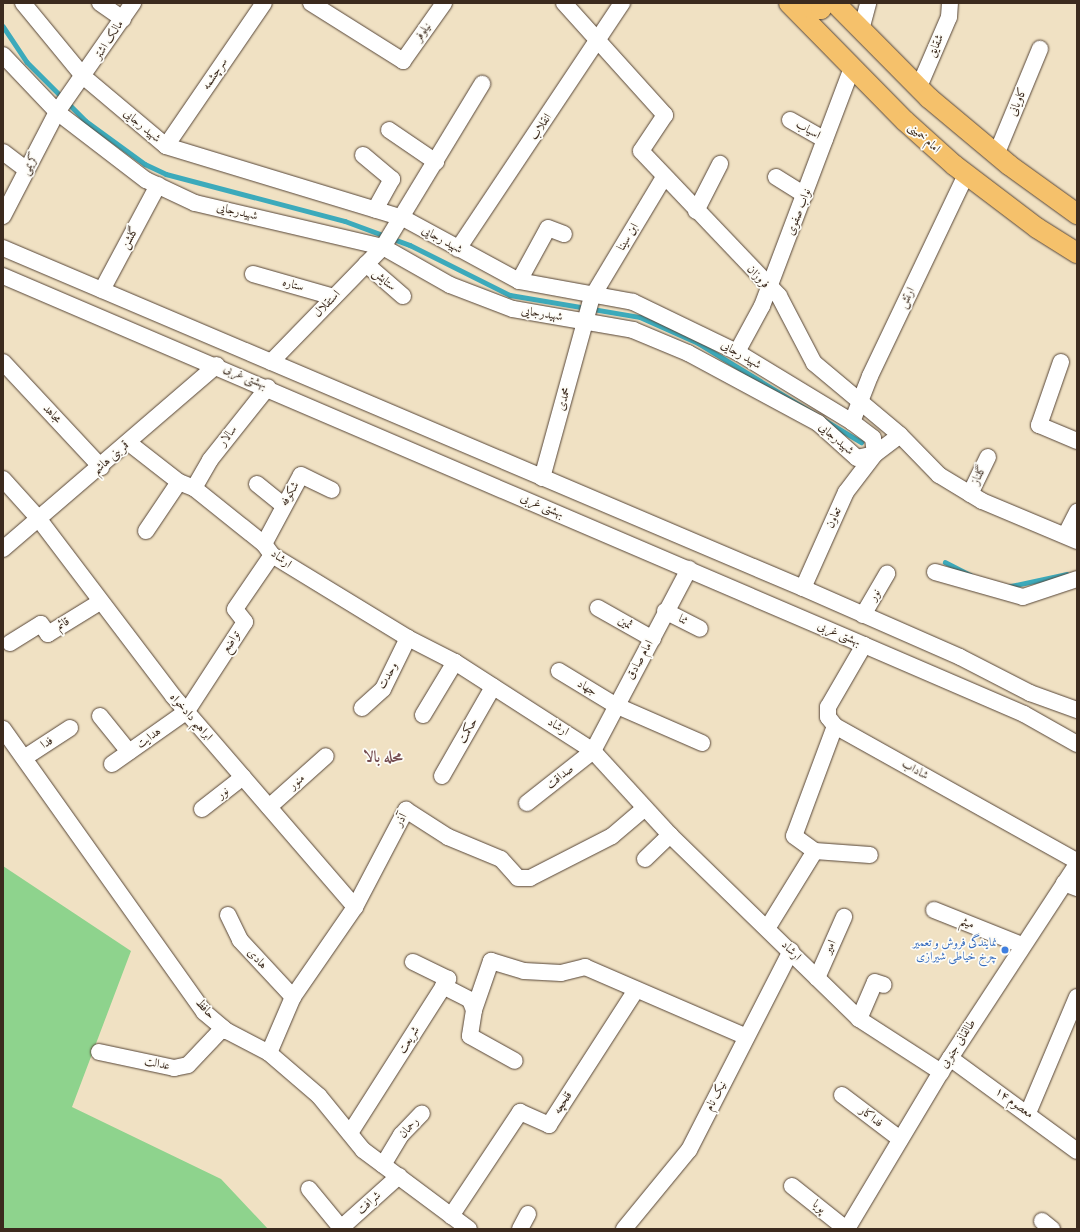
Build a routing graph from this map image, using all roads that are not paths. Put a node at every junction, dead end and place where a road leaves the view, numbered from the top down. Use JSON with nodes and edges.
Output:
{"nodes":[{"id":1,"x":23,"y":3,"type":"edge"},
{"id":2,"x":100,"y":3,"type":"edge"},
{"id":3,"x":133,"y":3,"type":"edge"},
{"id":4,"x":264,"y":3,"type":"edge"},
{"id":5,"x":311,"y":3,"type":"edge"},
{"id":6,"x":444,"y":3,"type":"edge"},
{"id":7,"x":564,"y":3,"type":"edge"},
{"id":8,"x":622,"y":3,"type":"edge"},
{"id":9,"x":789,"y":3,"type":"edge"},
{"id":10,"x":806,"y":3,"type":"edge"},
{"id":11,"x":823,"y":3,"type":"edge"},
{"id":12,"x":835,"y":3,"type":"edge"},
{"id":13,"x":868,"y":3,"type":"edge"},
{"id":14,"x":950,"y":3,"type":"edge"},
{"id":15,"x":327,"y":8,"type":"edge"},
{"id":16,"x":123,"y":19,"type":"junction"},
{"id":17,"x":861,"y":30,"type":"junction"},
{"id":18,"x":598,"y":41,"type":"junction"},
{"id":19,"x":1040,"y":49,"type":"dead end"},
{"id":20,"x":3,"y":55,"type":"edge"},
{"id":21,"x":852,"y":68,"type":"junction"},
{"id":22,"x":84,"y":78,"type":"junction"},
{"id":23,"x":482,"y":84,"type":"dead end"},
{"id":24,"x":918,"y":89,"type":"junction"},
{"id":25,"x":57,"y":112,"type":"junction"},
{"id":26,"x":790,"y":120,"type":"dead end"},
{"id":27,"x":389,"y":130,"type":"dead end"},
{"id":28,"x":825,"y":140,"type":"junction"},
{"id":29,"x":166,"y":146,"type":"junction"},
{"id":30,"x":3,"y":152,"type":"edge"},
{"id":31,"x":363,"y":155,"type":"dead end"},
{"id":32,"x":996,"y":155,"type":"junction"},
{"id":33,"x":436,"y":162,"type":"junction"},
{"id":34,"x":720,"y":164,"type":"dead end"},
{"id":35,"x":27,"y":170,"type":"junction"},
{"id":36,"x":966,"y":175,"type":"junction"},
{"id":37,"x":664,"y":177,"type":"junction"},
{"id":38,"x":776,"y":177,"type":"dead end"},
{"id":39,"x":158,"y":186,"type":"junction"},
{"id":40,"x":805,"y":195,"type":"junction"},
{"id":41,"x":375,"y":210,"type":"junction"},
{"id":42,"x":696,"y":211,"type":"junction"},
{"id":43,"x":1077,"y":214,"type":"edge"},
{"id":44,"x":3,"y":216,"type":"edge"},
{"id":45,"x":403,"y":218,"type":"junction"},
{"id":46,"x":564,"y":234,"type":"dead end"},
{"id":47,"x":383,"y":247,"type":"junction"},
{"id":48,"x":3,"y":248,"type":"edge"},
{"id":49,"x":458,"y":249,"type":"junction"},
{"id":50,"x":1077,"y":253,"type":"edge"},
{"id":51,"x":366,"y":264,"type":"junction"},
{"id":52,"x":253,"y":274,"type":"dead end"},
{"id":53,"x":3,"y":276,"type":"edge"},
{"id":54,"x":519,"y":281,"type":"junction"},
{"id":55,"x":769,"y":289,"type":"junction"},
{"id":56,"x":102,"y":290,"type":"junction"},
{"id":57,"x":403,"y":296,"type":"dead end"},
{"id":58,"x":334,"y":297,"type":"junction"},
{"id":59,"x":592,"y":297,"type":"junction"},
{"id":60,"x":586,"y":320,"type":"junction"},
{"id":61,"x":737,"y":352,"type":"junction"},
{"id":62,"x":3,"y":362,"type":"edge"},
{"id":63,"x":272,"y":362,"type":"junction"},
{"id":64,"x":1061,"y":362,"type":"dead end"},
{"id":65,"x":217,"y":365,"type":"junction"},
{"id":66,"x":268,"y":387,"type":"junction"},
{"id":67,"x":860,"y":399,"type":"junction"},
{"id":68,"x":852,"y":422,"type":"junction"},
{"id":69,"x":419,"y":425,"type":"junction"},
{"id":70,"x":900,"y":435,"type":"junction"},
{"id":71,"x":1077,"y":441,"type":"edge"},
{"id":72,"x":129,"y":443,"type":"junction"},
{"id":73,"x":409,"y":448,"type":"junction"},
{"id":74,"x":876,"y":454,"type":"junction"},
{"id":75,"x":988,"y":457,"type":"dead end"},
{"id":76,"x":101,"y":467,"type":"junction"},
{"id":77,"x":3,"y":478,"type":"edge"},
{"id":78,"x":542,"y":478,"type":"junction"},
{"id":79,"x":179,"y":482,"type":"junction"},
{"id":80,"x":257,"y":484,"type":"dead end"},
{"id":81,"x":194,"y":488,"type":"junction"},
{"id":82,"x":332,"y":490,"type":"dead end"},
{"id":83,"x":970,"y":494,"type":"junction"},
{"id":84,"x":283,"y":505,"type":"junction"},
{"id":85,"x":1077,"y":512,"type":"edge"},
{"id":86,"x":38,"y":518,"type":"junction"},
{"id":87,"x":146,"y":531,"type":"dead end"},
{"id":88,"x":1071,"y":538,"type":"edge"},
{"id":89,"x":3,"y":549,"type":"edge"},
{"id":90,"x":268,"y":550,"type":"junction"},
{"id":91,"x":689,"y":569,"type":"junction"},
{"id":92,"x":935,"y":572,"type":"dead end"},
{"id":93,"x":887,"y":574,"type":"dead end"},
{"id":94,"x":1077,"y":579,"type":"edge"},
{"id":95,"x":803,"y":588,"type":"junction"},
{"id":96,"x":100,"y":602,"type":"junction"},
{"id":97,"x":598,"y":608,"type":"dead end"},
{"id":98,"x":665,"y":611,"type":"junction"},
{"id":99,"x":863,"y":615,"type":"junction"},
{"id":100,"x":700,"y":629,"type":"dead end"},
{"id":101,"x":408,"y":638,"type":"junction"},
{"id":102,"x":652,"y":639,"type":"junction"},
{"id":103,"x":10,"y":643,"type":"dead end"},
{"id":104,"x":864,"y":645,"type":"junction"},
{"id":105,"x":455,"y":662,"type":"junction"},
{"id":106,"x":559,"y":672,"type":"dead end"},
{"id":107,"x":493,"y":687,"type":"junction"},
{"id":108,"x":616,"y":705,"type":"junction"},
{"id":109,"x":362,"y":708,"type":"dead end"},
{"id":110,"x":1077,"y":710,"type":"edge"},
{"id":111,"x":187,"y":711,"type":"junction"},
{"id":112,"x":423,"y":715,"type":"dead end"},
{"id":113,"x":100,"y":716,"type":"dead end"},
{"id":114,"x":835,"y":726,"type":"junction"},
{"id":115,"x":70,"y":728,"type":"dead end"},
{"id":116,"x":3,"y":729,"type":"edge"},
{"id":117,"x":702,"y":743,"type":"dead end"},
{"id":118,"x":1077,"y":744,"type":"edge"},
{"id":119,"x":593,"y":751,"type":"junction"},
{"id":120,"x":129,"y":752,"type":"junction"},
{"id":121,"x":326,"y":756,"type":"dead end"},
{"id":122,"x":24,"y":758,"type":"junction"},
{"id":123,"x":112,"y":764,"type":"dead end"},
{"id":124,"x":442,"y":776,"type":"dead end"},
{"id":125,"x":243,"y":777,"type":"junction"},
{"id":126,"x":527,"y":802,"type":"dead end"},
{"id":127,"x":269,"y":807,"type":"junction"},
{"id":128,"x":645,"y":808,"type":"junction"},
{"id":129,"x":202,"y":809,"type":"dead end"},
{"id":130,"x":670,"y":835,"type":"junction"},
{"id":131,"x":815,"y":851,"type":"junction"},
{"id":132,"x":870,"y":855,"type":"dead end"},
{"id":133,"x":645,"y":859,"type":"dead end"},
{"id":134,"x":1077,"y":862,"type":"edge"},
{"id":135,"x":1070,"y":886,"type":"edge"},
{"id":136,"x":355,"y":907,"type":"junction"},
{"id":137,"x":934,"y":910,"type":"dead end"},
{"id":138,"x":228,"y":915,"type":"dead end"},
{"id":139,"x":844,"y":917,"type":"dead end"},
{"id":140,"x":768,"y":928,"type":"junction"},
{"id":141,"x":1022,"y":945,"type":"junction"},
{"id":142,"x":791,"y":951,"type":"junction"},
{"id":143,"x":412,"y":962,"type":"dead end"},
{"id":144,"x":816,"y":978,"type":"junction"},
{"id":145,"x":884,"y":985,"type":"dead end"},
{"id":146,"x":443,"y":986,"type":"junction"},
{"id":147,"x":636,"y":990,"type":"junction"},
{"id":148,"x":293,"y":997,"type":"junction"},
{"id":149,"x":1077,"y":997,"type":"edge"},
{"id":150,"x":474,"y":1010,"type":"junction"},
{"id":151,"x":859,"y":1019,"type":"junction"},
{"id":152,"x":223,"y":1028,"type":"junction"},
{"id":153,"x":747,"y":1037,"type":"junction"},
{"id":154,"x":99,"y":1052,"type":"dead end"},
{"id":155,"x":269,"y":1053,"type":"junction"},
{"id":156,"x":950,"y":1058,"type":"junction"},
{"id":157,"x":515,"y":1061,"type":"dead end"},
{"id":158,"x":941,"y":1072,"type":"junction"},
{"id":159,"x":842,"y":1095,"type":"dead end"},
{"id":160,"x":422,"y":1113,"type":"dead end"},
{"id":161,"x":1028,"y":1113,"type":"junction"},
{"id":162,"x":350,"y":1133,"type":"junction"},
{"id":163,"x":900,"y":1139,"type":"junction"},
{"id":164,"x":1077,"y":1151,"type":"edge"},
{"id":165,"x":383,"y":1165,"type":"junction"},
{"id":166,"x":399,"y":1176,"type":"junction"},
{"id":167,"x":792,"y":1186,"type":"dead end"},
{"id":168,"x":309,"y":1189,"type":"dead end"},
{"id":169,"x":528,"y":1214,"type":"dead end"},
{"id":170,"x":451,"y":1216,"type":"junction"},
{"id":171,"x":468,"y":1229,"type":"edge"},
{"id":172,"x":520,"y":1229,"type":"edge"},
{"id":173,"x":624,"y":1229,"type":"edge"},
{"id":174,"x":846,"y":1229,"type":"edge"}],
"edges":[{"from":1,"to":22,"type":"street","name":"شهید رجایی"},
{"from":2,"to":16,"type":"street"},
{"from":3,"to":16,"type":"street","name":"مالک اشتر"},
{"from":4,"to":29,"type":"street","name":"سرچشمه"},
{"from":5,"to":15,"type":"street"},
{"from":6,"to":15,"type":"street","name":"نیلوفر"},
{"from":7,"to":18,"type":"street"},
{"from":8,"to":18,"type":"street","name":"انقلاب"},
{"from":9,"to":21,"type":"main road","name":"امام خمینی"},
{"from":10,"to":11,"type":"main road"},
{"from":12,"to":17,"type":"main road"},
{"from":13,"to":17,"type":"street"},
{"from":14,"to":24,"type":"street","name":"شقایق"},
{"from":16,"to":22,"type":"street","name":"مالک اشتر"},
{"from":17,"to":24,"type":"main road"},
{"from":18,"to":37,"type":"street","name":"فروزان"},
{"from":18,"to":49,"type":"street","name":"انقلاب"},
{"from":19,"to":32,"type":"street","name":"کاویانی"},
{"from":20,"to":25,"type":"street","name":"شهیدرجایی"},
{"from":21,"to":28,"type":"street","name":"نواب صفوی"},
{"from":21,"to":36,"type":"main road","name":"امام خمینی"},
{"from":22,"to":25,"type":"street","name":"مالک اشتر"},
{"from":22,"to":29,"type":"street","name":"شهید رجایی"},
{"from":23,"to":33,"type":"street","name":"استقلال"},
{"from":24,"to":32,"type":"main road"},
{"from":25,"to":35,"type":"street","name":"کریمی"},
{"from":25,"to":39,"type":"street","name":"شهیدرجایی"},
{"from":26,"to":28,"type":"street","name":"اسیاب"},
{"from":27,"to":33,"type":"street"},
{"from":28,"to":40,"type":"street","name":"نواب صفوی"},
{"from":29,"to":41,"type":"street","name":"شهید رجایی"},
{"from":30,"to":35,"type":"street"},
{"from":31,"to":41,"type":"street"},
{"from":32,"to":43,"type":"main road"},
{"from":33,"to":45,"type":"street","name":"استقلال"},
{"from":34,"to":42,"type":"street"},
{"from":35,"to":44,"type":"street","name":"کریمی"},
{"from":36,"to":50,"type":"main road","name":"امام خمینی"},
{"from":36,"to":67,"type":"street","name":"ارتش"},
{"from":37,"to":42,"type":"street","name":"فروزان"},
{"from":37,"to":59,"type":"street","name":"ابن سینا"},
{"from":38,"to":40,"type":"street"},
{"from":39,"to":47,"type":"street","name":"شهیدرجایی"},
{"from":39,"to":56,"type":"street","name":"گلشن"},
{"from":40,"to":55,"type":"street","name":"نواب صفوی"},
{"from":41,"to":45,"type":"street","name":"شهید رجایی"},
{"from":42,"to":55,"type":"street","name":"فروزان"},
{"from":45,"to":47,"type":"street","name":"استقلال"},
{"from":45,"to":49,"type":"street","name":"شهید رجایی"},
{"from":46,"to":54,"type":"street"},
{"from":47,"to":51,"type":"street","name":"استقلال"},
{"from":47,"to":60,"type":"street","name":"شهیدرجایی"},
{"from":48,"to":56,"type":"street","name":"بهشتی غربی"},
{"from":49,"to":54,"type":"street","name":"شهید رجایی"},
{"from":51,"to":57,"type":"street","name":"ستایش"},
{"from":51,"to":58,"type":"street","name":"استقلال"},
{"from":52,"to":58,"type":"street","name":"ستاره"},
{"from":53,"to":65,"type":"street","name":"بهشتی غربی"},
{"from":54,"to":59,"type":"street","name":"شهید رجایی"},
{"from":55,"to":61,"type":"street","name":"نواب صفوی"},
{"from":55,"to":67,"type":"street","name":"فروزان"},
{"from":56,"to":63,"type":"street","name":"بهشتی غربی"},
{"from":58,"to":63,"type":"street","name":"استقلال"},
{"from":59,"to":60,"type":"street","name":"ابن سینا"},
{"from":59,"to":61,"type":"street","name":"شهید رجایی"},
{"from":60,"to":74,"type":"street","name":"شهیدرجایی"},
{"from":60,"to":78,"type":"street","name":"محمدی"},
{"from":61,"to":68,"type":"street","name":"شهید رجایی"},
{"from":62,"to":76,"type":"street","name":"مجاهد"},
{"from":63,"to":69,"type":"street","name":"بهشتی غربی"},
{"from":64,"to":71,"type":"street"},
{"from":65,"to":66,"type":"street","name":"بهشتی غربی"},
{"from":65,"to":72,"type":"street","name":"قمربنی هاشم"},
{"from":66,"to":73,"type":"street","name":"بهشتی غربی"},
{"from":66,"to":81,"type":"street","name":"سالار"},
{"from":67,"to":68,"type":"street","name":"ارتش"},
{"from":67,"to":70,"type":"street","name":"فروزان"},
{"from":68,"to":74,"type":"street","name":"شهید رجایی"},
{"from":69,"to":73,"type":"street"},
{"from":69,"to":78,"type":"street","name":"بهشتی غربی"},
{"from":70,"to":74,"type":"street","name":"شهیدرجایی"},
{"from":70,"to":83,"type":"street"},
{"from":72,"to":76,"type":"street","name":"قمربنی هاشم"},
{"from":72,"to":79,"type":"street","name":"ارشاد"},
{"from":73,"to":91,"type":"street","name":"بهشتی غربی"},
{"from":74,"to":95,"type":"street","name":"تعاون"},
{"from":75,"to":83,"type":"street","name":"گلناز"},
{"from":76,"to":86,"type":"street","name":"قمربنی هاشم"},
{"from":77,"to":86,"type":"street","name":"ابراهیم دادخواه"},
{"from":78,"to":95,"type":"street","name":"بهشتی غربی"},
{"from":79,"to":81,"type":"street","name":"ارشاد"},
{"from":79,"to":87,"type":"street"},
{"from":80,"to":84,"type":"street"},
{"from":81,"to":90,"type":"street","name":"ارشاد"},
{"from":82,"to":84,"type":"street","name":"شکوفه"},
{"from":83,"to":88,"type":"street"},
{"from":84,"to":90,"type":"street","name":"شکوفه"},
{"from":85,"to":88,"type":"street"},
{"from":86,"to":89,"type":"street","name":"قمربنی هاشم"},
{"from":86,"to":96,"type":"street","name":"ابراهیم دادخواه"},
{"from":90,"to":101,"type":"street","name":"ارشاد"},
{"from":90,"to":111,"type":"street","name":"تواضع"},
{"from":91,"to":98,"type":"street","name":"امام صادق"},
{"from":91,"to":104,"type":"street","name":"بهشتی غربی"},
{"from":92,"to":94,"type":"street"},
{"from":93,"to":99,"type":"street","name":"نور"},
{"from":95,"to":99,"type":"street","name":"بهشتی غربی"},
{"from":96,"to":103,"type":"street","name":"قائم"},
{"from":96,"to":111,"type":"street","name":"ابراهیم دادخواه"},
{"from":97,"to":102,"type":"street","name":"ثمین"},
{"from":98,"to":100,"type":"street","name":"ثنا"},
{"from":98,"to":102,"type":"street","name":"امام صادق"},
{"from":99,"to":110,"type":"street","name":"بهشتی غربی"},
{"from":101,"to":105,"type":"street","name":"ارشاد"},
{"from":101,"to":109,"type":"street","name":"وحدت"},
{"from":102,"to":108,"type":"street","name":"امام صادق"},
{"from":104,"to":114,"type":"street"},
{"from":104,"to":118,"type":"street","name":"بهشتی غربی"},
{"from":105,"to":107,"type":"street","name":"ارشاد"},
{"from":105,"to":112,"type":"street"},
{"from":106,"to":108,"type":"street","name":"جهاد"},
{"from":107,"to":119,"type":"street","name":"ارشاد"},
{"from":107,"to":124,"type":"street","name":"حکمت"},
{"from":108,"to":117,"type":"street","name":"جهاد"},
{"from":108,"to":119,"type":"street","name":"امام صادق"},
{"from":111,"to":120,"type":"street","name":"هدایت"},
{"from":111,"to":125,"type":"street","name":"ابراهیم دادخواه"},
{"from":113,"to":120,"type":"street"},
{"from":114,"to":131,"type":"street"},
{"from":114,"to":134,"type":"street","name":"شاداب"},
{"from":115,"to":122,"type":"street","name":"فدا"},
{"from":116,"to":122,"type":"street","name":"حافظ"},
{"from":119,"to":126,"type":"street","name":"صداقت"},
{"from":119,"to":128,"type":"street","name":"ارشاد"},
{"from":120,"to":123,"type":"street","name":"هدایت"},
{"from":121,"to":127,"type":"street","name":"منور"},
{"from":122,"to":152,"type":"street","name":"حافظ"},
{"from":125,"to":127,"type":"street","name":"ابراهیم دادخواه"},
{"from":125,"to":129,"type":"street","name":"نور"},
{"from":127,"to":136,"type":"street","name":"ابراهیم دادخواه"},
{"from":128,"to":130,"type":"street","name":"ارشاد"},
{"from":128,"to":136,"type":"street","name":"آذر"},
{"from":130,"to":133,"type":"street"},
{"from":130,"to":140,"type":"street","name":"ارشاد"},
{"from":131,"to":132,"type":"street"},
{"from":131,"to":140,"type":"street"},
{"from":134,"to":135,"type":"street","name":"طالقانی جنوبی"},
{"from":135,"to":141,"type":"street","name":"طالقانی جنوبی"},
{"from":136,"to":148,"type":"street","name":"آذر"},
{"from":137,"to":141,"type":"street","name":"میثم"},
{"from":138,"to":148,"type":"street","name":"هادی"},
{"from":139,"to":144,"type":"street","name":"امیر"},
{"from":140,"to":142,"type":"street","name":"ارشاد"},
{"from":141,"to":156,"type":"street","name":"طالقانی جنوبی"},
{"from":142,"to":144,"type":"street","name":"ارشاد"},
{"from":142,"to":153,"type":"street","name":"نیک نام"},
{"from":143,"to":146,"type":"street"},
{"from":144,"to":151,"type":"street","name":"ارشاد"},
{"from":145,"to":151,"type":"street"},
{"from":146,"to":150,"type":"street"},
{"from":146,"to":162,"type":"street","name":"شریعت"},
{"from":147,"to":150,"type":"street"},
{"from":147,"to":153,"type":"street"},
{"from":147,"to":170,"type":"street","name":"قلحچه"},
{"from":148,"to":155,"type":"street","name":"آذر"},
{"from":149,"to":161,"type":"street"},
{"from":150,"to":157,"type":"street"},
{"from":151,"to":158,"type":"street","name":"ارشاد"},
{"from":152,"to":154,"type":"street","name":"عدالت"},
{"from":152,"to":155,"type":"street","name":"حافظ"},
{"from":153,"to":173,"type":"street","name":"نیک نام"},
{"from":155,"to":162,"type":"street","name":"حافظ"},
{"from":156,"to":158,"type":"street","name":"طالقانی جنوبی"},
{"from":156,"to":161,"type":"street","name":"۱۴ معصوم"},
{"from":158,"to":163,"type":"street","name":"طالقانی جنوبی"},
{"from":159,"to":163,"type":"street","name":"فداکار"},
{"from":160,"to":165,"type":"street","name":"رحمان"},
{"from":161,"to":164,"type":"street","name":"۱۴ معصوم"},
{"from":162,"to":165,"type":"street","name":"حافظ"},
{"from":163,"to":174,"type":"street","name":"طالقانی جنوبی"},
{"from":165,"to":166,"type":"street","name":"حافظ"},
{"from":166,"to":168,"type":"street","name":"شرافت"},
{"from":166,"to":170,"type":"street","name":"حافظ"},
{"from":167,"to":174,"type":"street","name":"پویا"},
{"from":169,"to":172,"type":"street"},
{"from":170,"to":171,"type":"street","name":"حافظ"}]}
